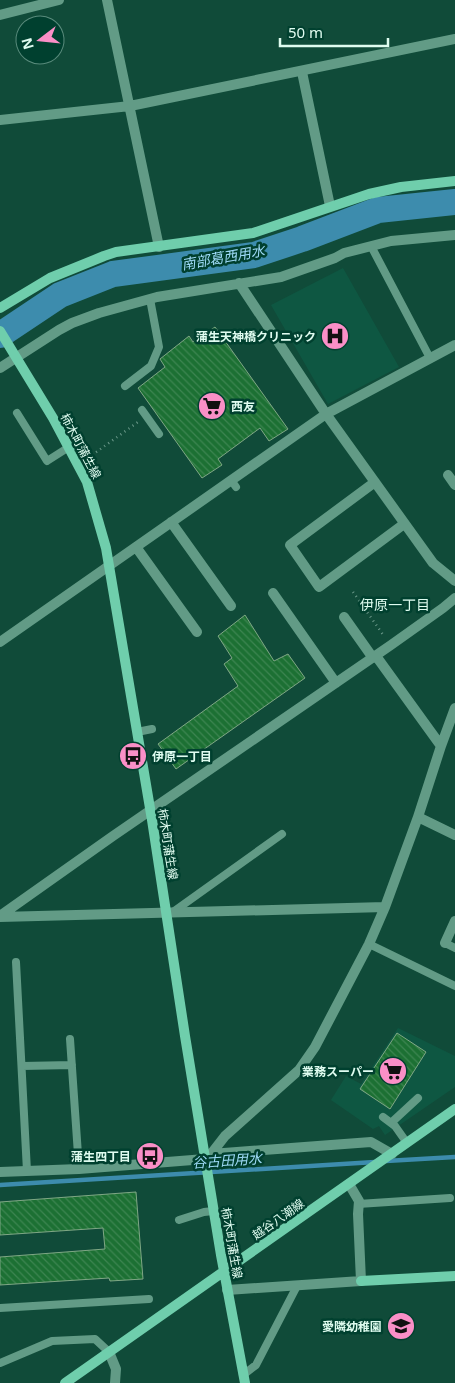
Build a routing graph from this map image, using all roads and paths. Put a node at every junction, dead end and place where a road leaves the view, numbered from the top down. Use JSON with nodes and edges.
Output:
{"nodes":[{"id":1,"x":59,"y":0,"type":"edge"},
{"id":2,"x":107,"y":0,"type":"edge"},
{"id":3,"x":0,"y":15,"type":"edge"},
{"id":4,"x":455,"y":39,"type":"edge"},
{"id":5,"x":302,"y":72,"type":"junction"},
{"id":6,"x":130,"y":106,"type":"junction"},
{"id":7,"x":0,"y":120,"type":"edge"},
{"id":8,"x":455,"y":182,"type":"edge"},
{"id":9,"x":330,"y":206,"type":"junction"},
{"id":10,"x":455,"y":235,"type":"edge"},
{"id":11,"x":370,"y":246,"type":"junction"},
{"id":12,"x":159,"y":247,"type":"junction"},
{"id":13,"x":239,"y":284,"type":"junction"},
{"id":14,"x":150,"y":299,"type":"junction"},
{"id":15,"x":0,"y":308,"type":"edge"},
{"id":16,"x":0,"y":331,"type":"edge"},
{"id":17,"x":454,"y":348,"type":"edge"},
{"id":18,"x":15,"y":356,"type":"junction"},
{"id":19,"x":430,"y":358,"type":"junction"},
{"id":20,"x":0,"y":368,"type":"edge"},
{"id":21,"x":125,"y":386,"type":"dead end"},
{"id":22,"x":142,"y":410,"type":"dead end"},
{"id":23,"x":17,"y":413,"type":"dead end"},
{"id":24,"x":326,"y":414,"type":"junction"},
{"id":25,"x":141,"y":420,"type":"dead end"},
{"id":26,"x":159,"y":434,"type":"dead end"},
{"id":27,"x":69,"y":447,"type":"junction"},
{"id":28,"x":86,"y":459,"type":"dead end"},
{"id":29,"x":448,"y":475,"type":"dead end"},
{"id":30,"x":375,"y":482,"type":"junction"},
{"id":31,"x":455,"y":485,"type":"edge"},
{"id":32,"x":171,"y":522,"type":"junction"},
{"id":33,"x":404,"y":524,"type":"junction"},
{"id":34,"x":136,"y":547,"type":"junction"},
{"id":35,"x":110,"y":564,"type":"junction"},
{"id":36,"x":455,"y":581,"type":"edge"},
{"id":37,"x":353,"y":592,"type":"dead end"},
{"id":38,"x":273,"y":593,"type":"dead end"},
{"id":39,"x":455,"y":598,"type":"edge"},
{"id":40,"x":231,"y":606,"type":"dead end"},
{"id":41,"x":344,"y":616,"type":"dead end"},
{"id":42,"x":197,"y":632,"type":"dead end"},
{"id":43,"x":0,"y":642,"type":"edge"},
{"id":44,"x":391,"y":646,"type":"junction"},
{"id":45,"x":375,"y":657,"type":"junction"},
{"id":46,"x":336,"y":683,"type":"junction"},
{"id":47,"x":455,"y":708,"type":"edge"},
{"id":48,"x":152,"y":729,"type":"dead end"},
{"id":49,"x":137,"y":732,"type":"junction"},
{"id":50,"x":441,"y":746,"type":"junction"},
{"id":51,"x":150,"y":810,"type":"junction"},
{"id":52,"x":418,"y":817,"type":"junction"},
{"id":53,"x":282,"y":834,"type":"dead end"},
{"id":54,"x":455,"y":835,"type":"edge"},
{"id":55,"x":385,"y":907,"type":"junction"},
{"id":56,"x":169,"y":913,"type":"junction"},
{"id":57,"x":0,"y":917,"type":"edge"},
{"id":58,"x":455,"y":921,"type":"edge"},
{"id":59,"x":444,"y":943,"type":"joint"},
{"id":60,"x":369,"y":944,"type":"junction"},
{"id":61,"x":455,"y":948,"type":"edge"},
{"id":62,"x":16,"y":962,"type":"dead end"},
{"id":63,"x":455,"y":986,"type":"edge"},
{"id":64,"x":70,"y":1039,"type":"dead end"},
{"id":65,"x":72,"y":1065,"type":"junction"},
{"id":66,"x":22,"y":1066,"type":"junction"},
{"id":67,"x":418,"y":1098,"type":"dead end"},
{"id":68,"x":454,"y":1112,"type":"edge"},
{"id":69,"x":383,"y":1117,"type":"dead end"},
{"id":70,"x":392,"y":1122,"type":"junction"},
{"id":71,"x":407,"y":1143,"type":"junction"},
{"id":72,"x":392,"y":1154,"type":"junction"},
{"id":73,"x":208,"y":1156,"type":"junction"},
{"id":74,"x":79,"y":1169,"type":"junction"},
{"id":75,"x":27,"y":1170,"type":"junction"},
{"id":76,"x":0,"y":1172,"type":"edge"},
{"id":77,"x":349,"y":1184,"type":"junction"},
{"id":78,"x":450,"y":1198,"type":"dead end"},
{"id":79,"x":358,"y":1204,"type":"junction"},
{"id":80,"x":213,"y":1210,"type":"junction"},
{"id":81,"x":180,"y":1220,"type":"dead end"},
{"id":82,"x":224,"y":1272,"type":"junction"},
{"id":83,"x":455,"y":1276,"type":"edge"},
{"id":84,"x":361,"y":1281,"type":"junction"},
{"id":85,"x":297,"y":1286,"type":"junction"},
{"id":86,"x":227,"y":1290,"type":"junction"},
{"id":87,"x":149,"y":1299,"type":"dead end"},
{"id":88,"x":0,"y":1308,"type":"edge"},
{"id":89,"x":108,"y":1352,"type":"junction"},
{"id":90,"x":0,"y":1363,"type":"edge"},
{"id":91,"x":244,"y":1379,"type":"edge"},
{"id":92,"x":65,"y":1383,"type":"edge"},
{"id":93,"x":115,"y":1383,"type":"edge"}],
"edges":[{"from":1,"to":3,"type":"street"},
{"from":2,"to":6,"type":"street"},
{"from":4,"to":5,"type":"street"},
{"from":5,"to":6,"type":"street"},
{"from":5,"to":9,"type":"street"},
{"from":6,"to":7,"type":"street"},
{"from":6,"to":12,"type":"street"},
{"from":8,"to":9,"type":"main road"},
{"from":9,"to":12,"type":"main road"},
{"from":10,"to":11,"type":"street"},
{"from":11,"to":13,"type":"street"},
{"from":11,"to":19,"type":"lane"},
{"from":12,"to":15,"type":"main road"},
{"from":13,"to":14,"type":"street"},
{"from":13,"to":24,"type":"street"},
{"from":14,"to":18,"type":"street"},
{"from":14,"to":21,"type":"lane"},
{"from":16,"to":18,"type":"main road","name":"柿木町蒲生線"},
{"from":17,"to":19,"type":"street"},
{"from":18,"to":20,"type":"street"},
{"from":18,"to":27,"type":"main road","name":"柿木町蒲生線"},
{"from":19,"to":24,"type":"street"},
{"from":22,"to":26,"type":"lane"},
{"from":23,"to":27,"type":"lane"},
{"from":24,"to":30,"type":"street"},
{"from":24,"to":32,"type":"street"},
{"from":25,"to":28,"type":"path"},
{"from":27,"to":35,"type":"main road","name":"柿木町蒲生線"},
{"from":29,"to":31,"type":"street"},
{"from":30,"to":33,"type":"street"},
{"from":30,"to":33,"type":"street"},
{"from":32,"to":34,"type":"street"},
{"from":32,"to":40,"type":"street"},
{"from":33,"to":36,"type":"street"},
{"from":34,"to":35,"type":"street"},
{"from":34,"to":42,"type":"street"},
{"from":35,"to":43,"type":"street"},
{"from":35,"to":49,"type":"main road","name":"柿木町蒲生線"},
{"from":37,"to":44,"type":"path"},
{"from":38,"to":46,"type":"street"},
{"from":39,"to":44,"type":"street"},
{"from":41,"to":45,"type":"street"},
{"from":44,"to":45,"type":"street"},
{"from":45,"to":46,"type":"street"},
{"from":45,"to":50,"type":"street"},
{"from":46,"to":51,"type":"street"},
{"from":47,"to":50,"type":"street"},
{"from":48,"to":49,"type":"lane"},
{"from":49,"to":51,"type":"main road","name":"柿木町蒲生線"},
{"from":50,"to":52,"type":"street"},
{"from":51,"to":56,"type":"main road","name":"柿木町蒲生線"},
{"from":51,"to":57,"type":"street"},
{"from":52,"to":54,"type":"street"},
{"from":52,"to":55,"type":"street"},
{"from":53,"to":56,"type":"lane"},
{"from":55,"to":56,"type":"street"},
{"from":55,"to":60,"type":"street"},
{"from":56,"to":57,"type":"street"},
{"from":56,"to":73,"type":"main road","name":"柿木町蒲生線"},
{"from":58,"to":59,"type":"street"},
{"from":59,"to":61,"type":"lane"},
{"from":60,"to":63,"type":"lane"},
{"from":60,"to":73,"type":"street"},
{"from":62,"to":66,"type":"lane"},
{"from":64,"to":65,"type":"lane"},
{"from":65,"to":66,"type":"lane"},
{"from":65,"to":74,"type":"lane"},
{"from":66,"to":75,"type":"lane"},
{"from":67,"to":70,"type":"lane"},
{"from":68,"to":71,"type":"main road","name":"越谷八潮線"},
{"from":69,"to":70,"type":"lane"},
{"from":70,"to":71,"type":"lane"},
{"from":71,"to":72,"type":"main road","name":"越谷八潮線"},
{"from":72,"to":73,"type":"street"},
{"from":72,"to":77,"type":"main road","name":"越谷八潮線"},
{"from":73,"to":74,"type":"street"},
{"from":73,"to":80,"type":"main road","name":"柿木町蒲生線"},
{"from":74,"to":75,"type":"street"},
{"from":75,"to":76,"type":"street"},
{"from":77,"to":79,"type":"street"},
{"from":77,"to":82,"type":"main road","name":"越谷八潮線"},
{"from":78,"to":79,"type":"lane"},
{"from":79,"to":84,"type":"street"},
{"from":80,"to":81,"type":"lane"},
{"from":80,"to":82,"type":"main road","name":"柿木町蒲生線"},
{"from":82,"to":86,"type":"main road","name":"柿木町蒲生線"},
{"from":82,"to":89,"type":"main road","name":"越谷八潮線"},
{"from":83,"to":84,"type":"main road"},
{"from":84,"to":85,"type":"street"},
{"from":85,"to":86,"type":"street"},
{"from":85,"to":91,"type":"lane"},
{"from":86,"to":91,"type":"main road","name":"柿木町蒲生線"},
{"from":87,"to":88,"type":"lane"},
{"from":89,"to":90,"type":"lane"},
{"from":89,"to":92,"type":"main road","name":"越谷八潮線"},
{"from":89,"to":93,"type":"street"}]}
